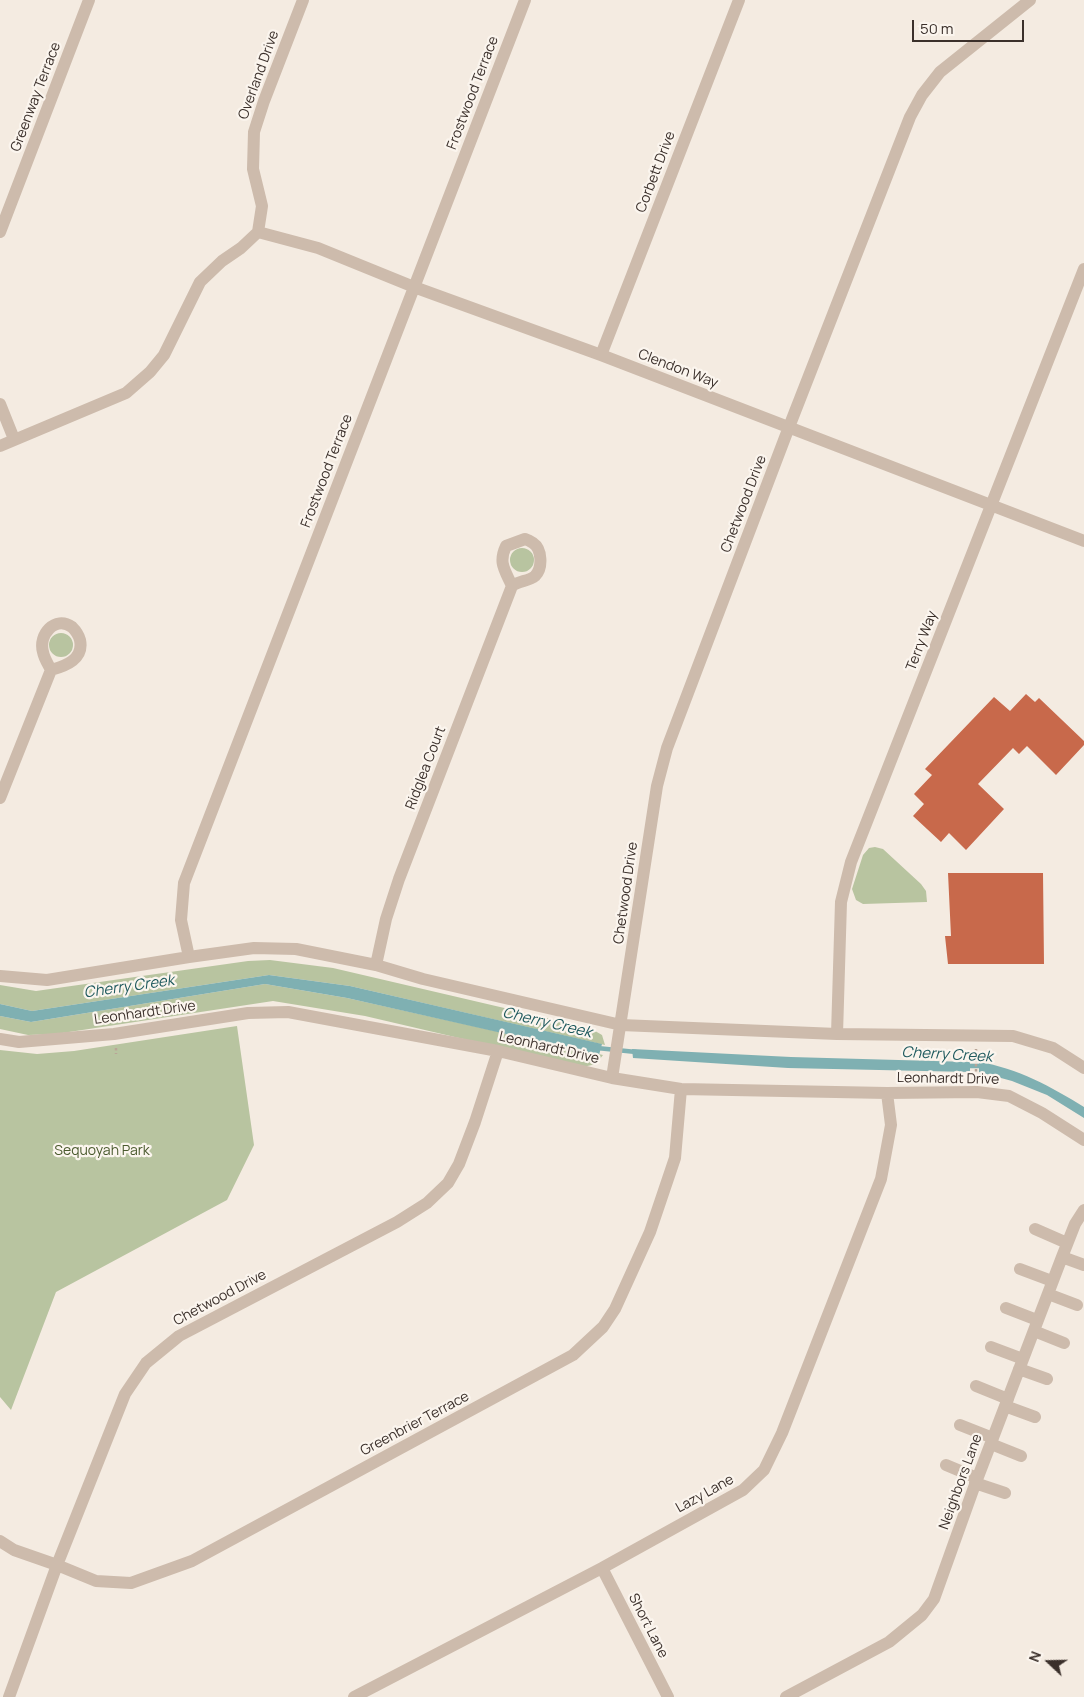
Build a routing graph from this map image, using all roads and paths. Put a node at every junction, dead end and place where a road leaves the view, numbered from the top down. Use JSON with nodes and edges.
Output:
{"nodes":[{"id":1,"x":89,"y":0,"type":"edge"},
{"id":2,"x":303,"y":0,"type":"edge"},
{"id":3,"x":526,"y":0,"type":"edge"},
{"id":4,"x":739,"y":0,"type":"edge"},
{"id":5,"x":1030,"y":0,"type":"edge"},
{"id":6,"x":1,"y":229,"type":"edge"},
{"id":7,"x":258,"y":232,"type":"junction"},
{"id":8,"x":1084,"y":269,"type":"edge"},
{"id":9,"x":414,"y":287,"type":"junction"},
{"id":10,"x":600,"y":355,"type":"junction"},
{"id":11,"x":0,"y":404,"type":"edge"},
{"id":12,"x":789,"y":427,"type":"junction"},
{"id":13,"x":14,"y":438,"type":"junction"},
{"id":14,"x":0,"y":446,"type":"edge"},
{"id":15,"x":991,"y":506,"type":"junction"},
{"id":16,"x":1084,"y":541,"type":"edge"},
{"id":17,"x":512,"y":586,"type":"dead end"},
{"id":18,"x":51,"y":670,"type":"dead end"},
{"id":19,"x":0,"y":798,"type":"edge"},
{"id":20,"x":189,"y":957,"type":"junction"},
{"id":21,"x":376,"y":965,"type":"junction"},
{"id":22,"x":0,"y":976,"type":"edge"},
{"id":23,"x":621,"y":1025,"type":"junction"},
{"id":24,"x":837,"y":1034,"type":"junction"},
{"id":25,"x":975,"y":1036,"type":"junction"},
{"id":26,"x":0,"y":1039,"type":"edge"},
{"id":27,"x":498,"y":1051,"type":"junction"},
{"id":28,"x":1084,"y":1068,"type":"edge"},
{"id":29,"x":612,"y":1078,"type":"junction"},
{"id":30,"x":681,"y":1089,"type":"junction"},
{"id":31,"x":977,"y":1092,"type":"junction"},
{"id":32,"x":888,"y":1093,"type":"junction"},
{"id":33,"x":1084,"y":1140,"type":"edge"},
{"id":34,"x":1084,"y":1210,"type":"edge"},
{"id":35,"x":1035,"y":1229,"type":"dead end"},
{"id":36,"x":1067,"y":1243,"type":"junction"},
{"id":37,"x":1062,"y":1257,"type":"junction"},
{"id":38,"x":1084,"y":1265,"type":"edge"},
{"id":39,"x":1020,"y":1269,"type":"dead end"},
{"id":40,"x":1052,"y":1281,"type":"junction"},
{"id":41,"x":1048,"y":1294,"type":"junction"},
{"id":42,"x":1077,"y":1305,"type":"dead end"},
{"id":43,"x":1006,"y":1308,"type":"dead end"},
{"id":44,"x":1035,"y":1326,"type":"junction"},
{"id":45,"x":1064,"y":1343,"type":"dead end"},
{"id":46,"x":991,"y":1347,"type":"dead end"},
{"id":47,"x":1021,"y":1364,"type":"junction"},
{"id":48,"x":1047,"y":1379,"type":"dead end"},
{"id":49,"x":976,"y":1386,"type":"dead end"},
{"id":50,"x":1006,"y":1402,"type":"junction"},
{"id":51,"x":1036,"y":1417,"type":"dead end"},
{"id":52,"x":960,"y":1425,"type":"dead end"},
{"id":53,"x":992,"y":1441,"type":"junction"},
{"id":54,"x":1021,"y":1456,"type":"dead end"},
{"id":55,"x":946,"y":1465,"type":"dead end"},
{"id":56,"x":976,"y":1480,"type":"junction"},
{"id":57,"x":1005,"y":1494,"type":"dead end"},
{"id":58,"x":0,"y":1541,"type":"edge"},
{"id":59,"x":57,"y":1565,"type":"junction"},
{"id":60,"x":602,"y":1568,"type":"junction"},
{"id":61,"x":8,"y":1697,"type":"edge"},
{"id":62,"x":354,"y":1697,"type":"edge"},
{"id":63,"x":668,"y":1697,"type":"edge"},
{"id":64,"x":786,"y":1697,"type":"edge"}],
"edges":[{"from":1,"to":6,"type":"street","name":"Greenway Terrace"},
{"from":2,"to":7,"type":"street","name":"Overland Drive"},
{"from":3,"to":9,"type":"street","name":"Frostwood Terrace"},
{"from":4,"to":10,"type":"street","name":"Corbett Drive"},
{"from":5,"to":12,"type":"street","name":"Chetwood Drive"},
{"from":7,"to":9,"type":"street","name":"Clendon Way"},
{"from":7,"to":13,"type":"street"},
{"from":8,"to":15,"type":"street","name":"Terry Way"},
{"from":9,"to":10,"type":"street","name":"Clendon Way"},
{"from":9,"to":20,"type":"street","name":"Frostwood Terrace"},
{"from":10,"to":12,"type":"street","name":"Clendon Way"},
{"from":11,"to":13,"type":"street"},
{"from":12,"to":15,"type":"street","name":"Clendon Way"},
{"from":12,"to":23,"type":"street","name":"Chetwood Drive"},
{"from":13,"to":14,"type":"street"},
{"from":15,"to":16,"type":"street","name":"Clendon Way"},
{"from":15,"to":24,"type":"street","name":"Terry Way"},
{"from":17,"to":21,"type":"street","name":"Ridglea Court"},
{"from":18,"to":19,"type":"street"},
{"from":20,"to":21,"type":"street"},
{"from":20,"to":22,"type":"street"},
{"from":21,"to":23,"type":"street"},
{"from":23,"to":24,"type":"street"},
{"from":23,"to":29,"type":"street","name":"Chetwood Drive"},
{"from":24,"to":25,"type":"street"},
{"from":25,"to":28,"type":"street"},
{"from":25,"to":31,"type":"path"},
{"from":26,"to":27,"type":"street","name":"Leonhardt Drive"},
{"from":27,"to":29,"type":"street","name":"Leonhardt Drive"},
{"from":27,"to":59,"type":"street","name":"Chetwood Drive"},
{"from":29,"to":30,"type":"street","name":"Leonhardt Drive"},
{"from":30,"to":32,"type":"street","name":"Leonhardt Drive"},
{"from":30,"to":59,"type":"street","name":"Greenbrier Terrace"},
{"from":31,"to":32,"type":"street","name":"Leonhardt Drive"},
{"from":31,"to":33,"type":"street","name":"Leonhardt Drive"},
{"from":32,"to":60,"type":"street","name":"Lazy Lane"},
{"from":34,"to":36,"type":"street","name":"Neighbors Lane"},
{"from":35,"to":36,"type":"street"},
{"from":36,"to":37,"type":"street","name":"Neighbors Lane"},
{"from":37,"to":38,"type":"street"},
{"from":37,"to":40,"type":"street","name":"Neighbors Lane"},
{"from":39,"to":40,"type":"street"},
{"from":40,"to":41,"type":"street","name":"Neighbors Lane"},
{"from":41,"to":42,"type":"street"},
{"from":41,"to":44,"type":"street","name":"Neighbors Lane"},
{"from":43,"to":44,"type":"street"},
{"from":44,"to":45,"type":"street"},
{"from":44,"to":47,"type":"street","name":"Neighbors Lane"},
{"from":46,"to":47,"type":"street"},
{"from":47,"to":48,"type":"street"},
{"from":47,"to":50,"type":"street","name":"Neighbors Lane"},
{"from":49,"to":50,"type":"street"},
{"from":50,"to":51,"type":"street"},
{"from":50,"to":53,"type":"street","name":"Neighbors Lane"},
{"from":52,"to":53,"type":"street"},
{"from":53,"to":54,"type":"street"},
{"from":53,"to":56,"type":"street","name":"Neighbors Lane"},
{"from":55,"to":56,"type":"street"},
{"from":56,"to":57,"type":"street"},
{"from":56,"to":64,"type":"street","name":"Neighbors Lane"},
{"from":58,"to":59,"type":"street","name":"Greenbrier Terrace"},
{"from":59,"to":61,"type":"street","name":"Chetwood Drive"},
{"from":60,"to":62,"type":"street","name":"Lazy Lane"},
{"from":60,"to":63,"type":"street","name":"Short Lane"}]}
